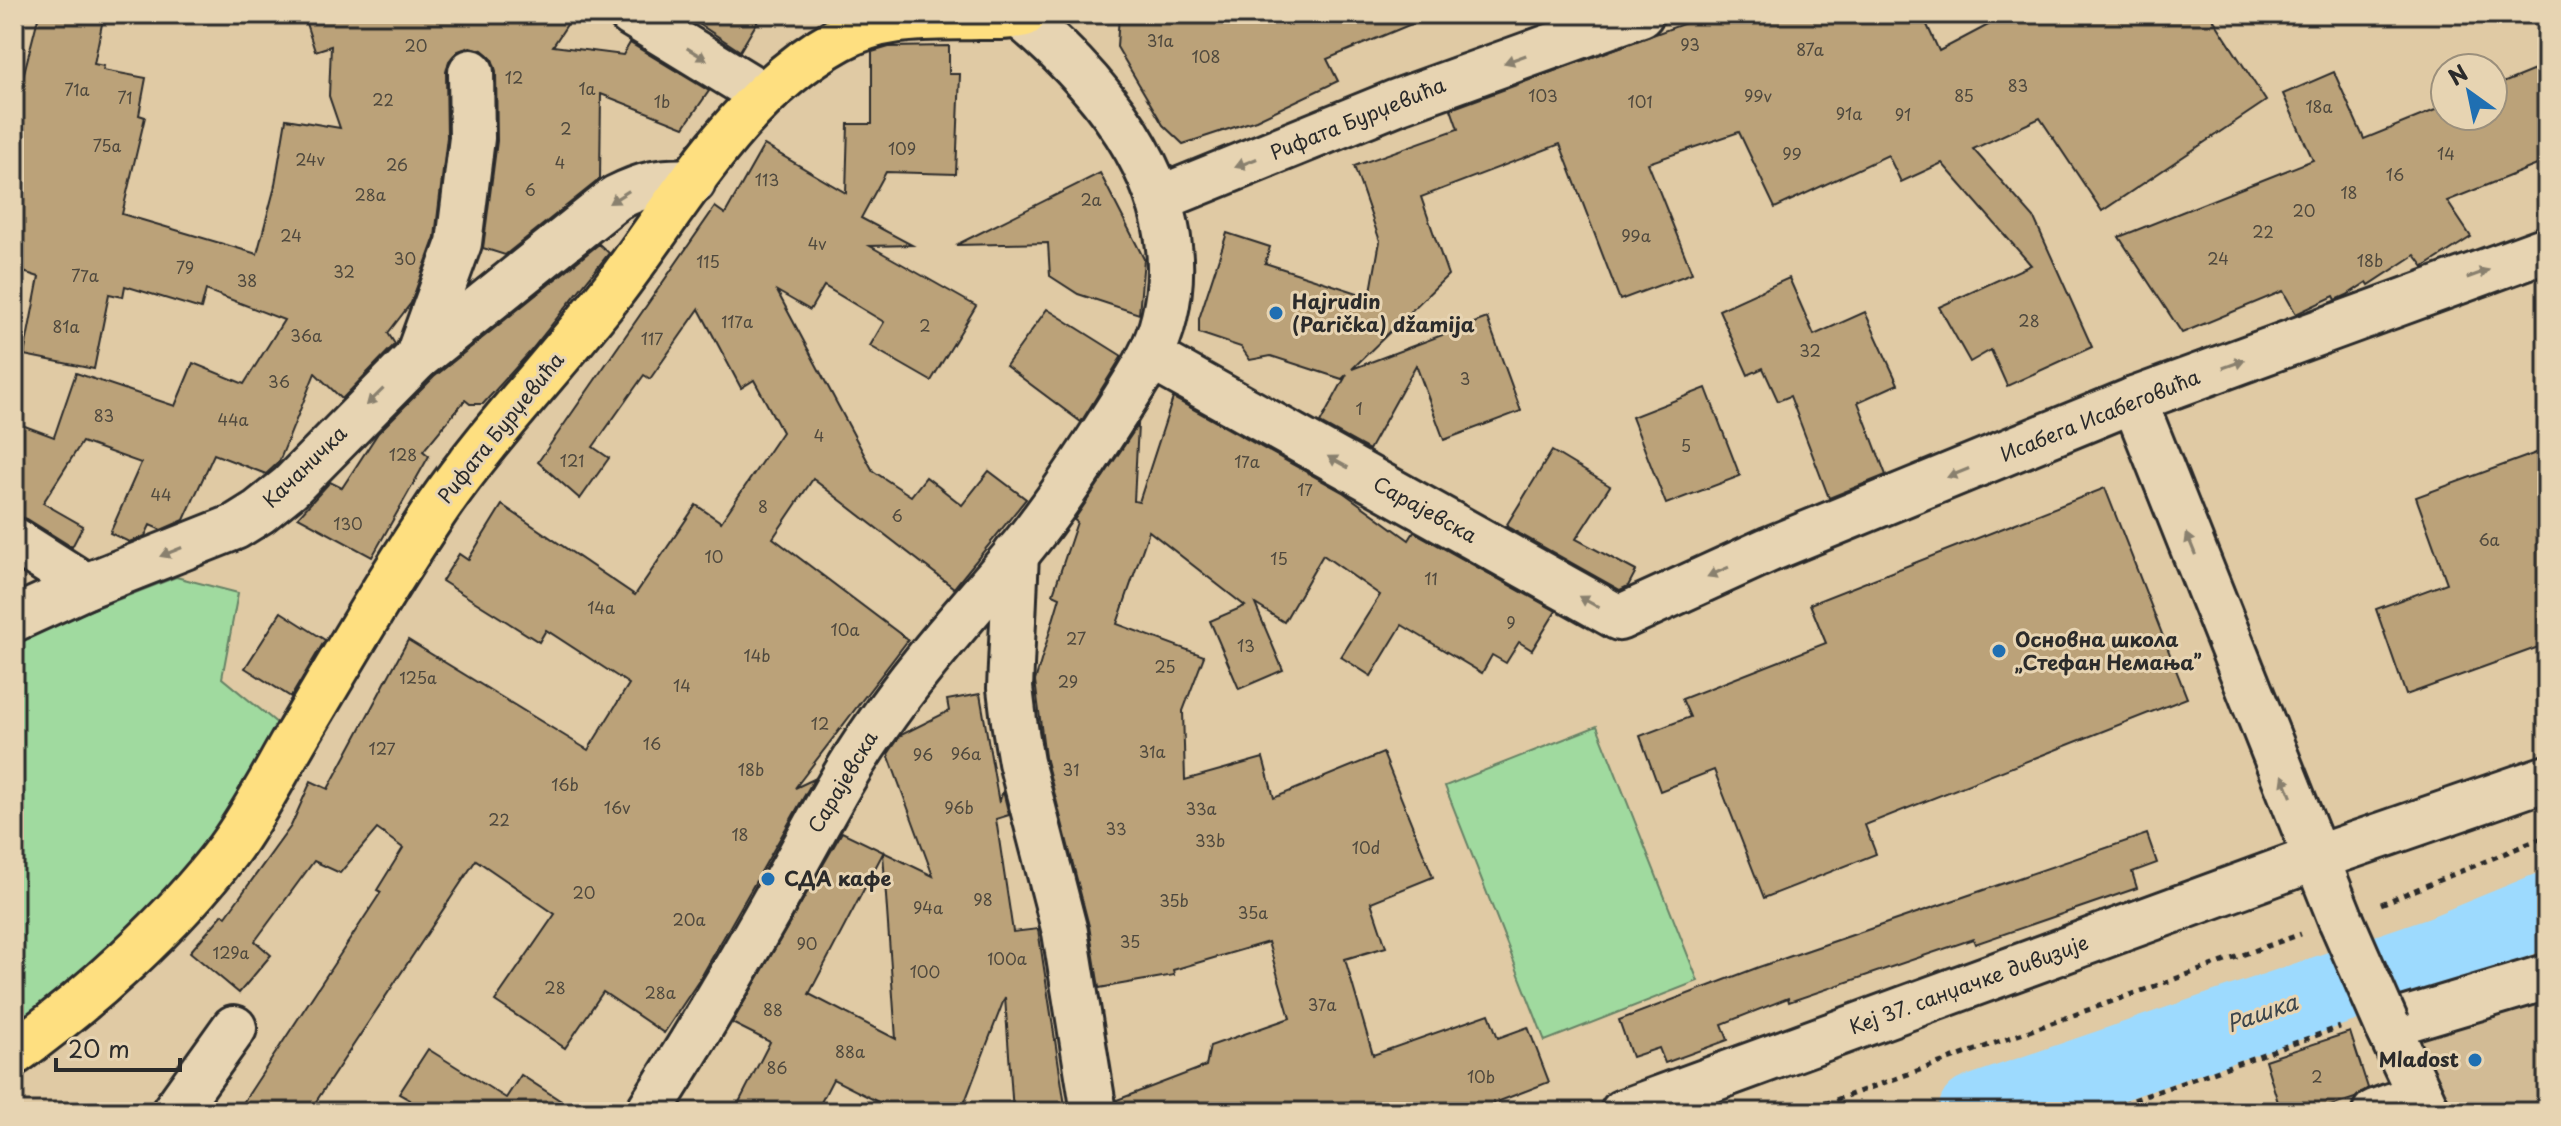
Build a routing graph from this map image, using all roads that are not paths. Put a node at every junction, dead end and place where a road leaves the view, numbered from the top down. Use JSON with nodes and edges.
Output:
{"nodes":[{"id":1,"x":631,"y":14,"type":"edge"},
{"id":2,"x":1641,"y":14,"type":"edge"},
{"id":3,"x":1022,"y":15,"type":"edge"},
{"id":4,"x":1551,"y":29,"type":"edge"},
{"id":5,"x":471,"y":72,"type":"dead end"},
{"id":6,"x":762,"y":94,"type":"junction"},
{"id":7,"x":693,"y":182,"type":"junction"},
{"id":8,"x":1161,"y":198,"type":"junction"},
{"id":9,"x":2547,"y":249,"type":"edge"},
{"id":10,"x":1151,"y":357,"type":"junction"},
{"id":11,"x":417,"y":358,"type":"junction"},
{"id":12,"x":2134,"y":400,"type":"junction"},
{"id":13,"x":14,"y":540,"type":"edge"},
{"id":14,"x":1016,"y":554,"type":"junction"},
{"id":15,"x":86,"y":586,"type":"junction"},
{"id":16,"x":1660,"y":602,"type":"joint"},
{"id":17,"x":14,"y":619,"type":"edge"},
{"id":18,"x":2547,"y":778,"type":"edge"},
{"id":19,"x":2316,"y":858,"type":"junction"},
{"id":20,"x":2547,"y":977,"type":"edge"},
{"id":21,"x":2368,"y":1025,"type":"junction"},
{"id":22,"x":234,"y":1028,"type":"dead end"},
{"id":23,"x":14,"y":1053,"type":"edge"},
{"id":24,"x":2424,"y":1103,"type":"edge"},
{"id":25,"x":174,"y":1112,"type":"edge"},
{"id":26,"x":648,"y":1112,"type":"edge"},
{"id":27,"x":1094,"y":1112,"type":"edge"},
{"id":28,"x":1623,"y":1112,"type":"edge"},
{"id":29,"x":2375,"y":1112,"type":"edge"}],
"edges":[{"from":1,"to":6,"type":"street","one_way":true},
{"from":2,"to":4,"type":"street","name":"Рифата Бурџевића"},
{"from":3,"to":6,"type":"main road","name":"Рифата Бурџевића"},
{"from":3,"to":8,"type":"street","name":"Сарајевска"},
{"from":4,"to":8,"type":"street","name":"Рифата Бурџевића","one_way":true},
{"from":5,"to":11,"type":"street","name":"Качаничка"},
{"from":6,"to":7,"type":"main road","name":"Рифата Бурџевића"},
{"from":7,"to":11,"type":"street","name":"Качаничка","one_way":true},
{"from":7,"to":23,"type":"main road","name":"Рифата Бурџевића"},
{"from":8,"to":10,"type":"street","name":"Сарајевска"},
{"from":12,"to":9,"type":"street","name":"Исабега Исабеговића","one_way":true},
{"from":10,"to":14,"type":"street","name":"Сарајевска"},
{"from":16,"to":10,"type":"street","name":"Сарајевска","one_way":true},
{"from":11,"to":15,"type":"street","name":"Качаничка","one_way":true},
{"from":12,"to":16,"type":"street","name":"Исабега Исабеговића","one_way":true},
{"from":19,"to":12,"type":"street","one_way":true},
{"from":13,"to":15,"type":"street"},
{"from":14,"to":26,"type":"street","name":"Сарајевска"},
{"from":14,"to":27,"type":"street"},
{"from":15,"to":17,"type":"street","name":"Качаничка"},
{"from":18,"to":19,"type":"street","name":"Кеј 37. санџачке дивизије"},
{"from":19,"to":21,"type":"street","bridge":true},
{"from":19,"to":28,"type":"street","name":"Кеј 37. санџачке дивизије"},
{"from":20,"to":21,"type":"street"},
{"from":21,"to":24,"type":"street"},
{"from":22,"to":25,"type":"street"},
{"from":24,"to":29,"type":"street"}]}
